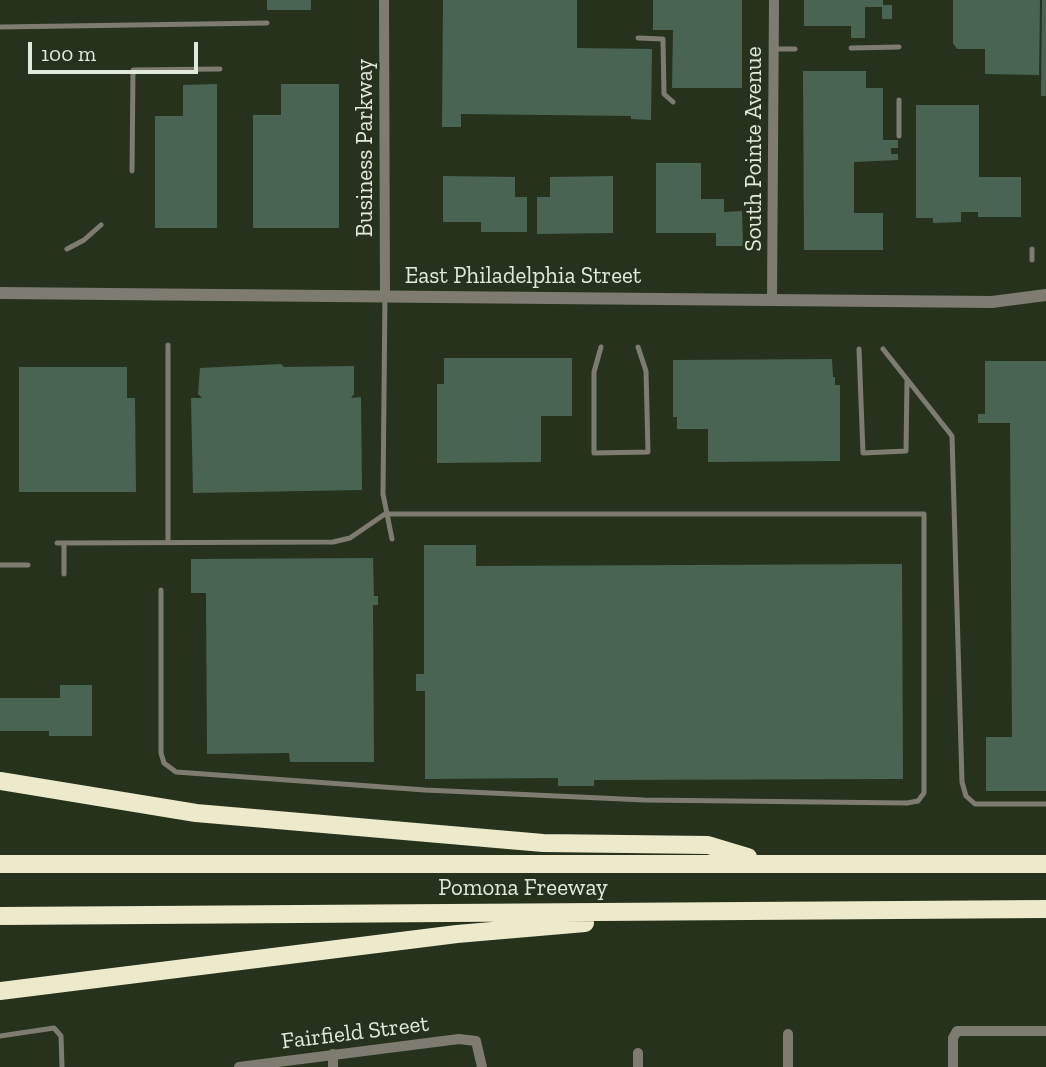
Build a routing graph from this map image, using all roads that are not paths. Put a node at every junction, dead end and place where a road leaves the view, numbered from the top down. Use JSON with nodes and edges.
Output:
{"nodes":[{"id":1,"x":384,"y":0,"type":"edge"},
{"id":2,"x":774,"y":0,"type":"edge"},
{"id":3,"x":267,"y":23,"type":"dead end"},
{"id":4,"x":0,"y":27,"type":"edge"},
{"id":5,"x":638,"y":38,"type":"dead end"},
{"id":6,"x":899,"y":47,"type":"dead end"},
{"id":7,"x":851,"y":48,"type":"dead end"},
{"id":8,"x":774,"y":49,"type":"junction"},
{"id":9,"x":795,"y":49,"type":"dead end"},
{"id":10,"x":220,"y":69,"type":"dead end"},
{"id":11,"x":899,"y":100,"type":"dead end"},
{"id":12,"x":673,"y":102,"type":"dead end"},
{"id":13,"x":899,"y":136,"type":"dead end"},
{"id":14,"x":132,"y":171,"type":"dead end"},
{"id":15,"x":100,"y":225,"type":"dead end"},
{"id":16,"x":67,"y":249,"type":"dead end"},
{"id":17,"x":1032,"y":249,"type":"dead end"},
{"id":18,"x":1032,"y":260,"type":"dead end"},
{"id":19,"x":0,"y":293,"type":"edge"},
{"id":20,"x":1046,"y":295,"type":"edge"},
{"id":21,"x":385,"y":296,"type":"junction"},
{"id":22,"x":772,"y":299,"type":"junction"},
{"id":23,"x":168,"y":345,"type":"dead end"},
{"id":24,"x":601,"y":347,"type":"dead end"},
{"id":25,"x":638,"y":347,"type":"dead end"},
{"id":26,"x":859,"y":349,"type":"dead end"},
{"id":27,"x":883,"y":349,"type":"dead end"},
{"id":28,"x":907,"y":379,"type":"junction"},
{"id":29,"x":385,"y":514,"type":"junction"},
{"id":30,"x":392,"y":539,"type":"dead end"},
{"id":31,"x":167,"y":542,"type":"junction"},
{"id":32,"x":0,"y":565,"type":"edge"},
{"id":33,"x":28,"y":565,"type":"dead end"},
{"id":34,"x":64,"y":574,"type":"dead end"},
{"id":35,"x":161,"y":590,"type":"dead end"},
{"id":36,"x":0,"y":781,"type":"edge"},
{"id":37,"x":1046,"y":804,"type":"edge"},
{"id":38,"x":768,"y":863,"type":"junction"},
{"id":39,"x":0,"y":864,"type":"edge"},
{"id":40,"x":1046,"y":864,"type":"edge"},
{"id":41,"x":1046,"y":909,"type":"edge"},
{"id":42,"x":707,"y":912,"type":"junction"},
{"id":43,"x":0,"y":916,"type":"edge"},
{"id":44,"x":0,"y":992,"type":"edge"},
{"id":45,"x":1046,"y":1031,"type":"edge"},
{"id":46,"x":788,"y":1034,"type":"dead end"},
{"id":47,"x":0,"y":1036,"type":"edge"},
{"id":48,"x":638,"y":1053,"type":"dead end"},
{"id":49,"x":334,"y":1054,"type":"junction"},
{"id":50,"x":62,"y":1067,"type":"edge"},
{"id":51,"x":239,"y":1067,"type":"edge"},
{"id":52,"x":334,"y":1067,"type":"edge"},
{"id":53,"x":482,"y":1067,"type":"edge"},
{"id":54,"x":638,"y":1067,"type":"edge"},
{"id":55,"x":788,"y":1067,"type":"edge"},
{"id":56,"x":953,"y":1067,"type":"edge"}],
"edges":[{"from":1,"to":21,"type":"street","name":"Business Parkway"},
{"from":2,"to":8,"type":"street","name":"South Pointe Avenue"},
{"from":3,"to":4,"type":"lane"},
{"from":5,"to":12,"type":"lane"},
{"from":6,"to":7,"type":"lane"},
{"from":8,"to":9,"type":"lane"},
{"from":8,"to":22,"type":"street","name":"South Pointe Avenue"},
{"from":10,"to":14,"type":"lane"},
{"from":11,"to":13,"type":"lane"},
{"from":15,"to":16,"type":"lane"},
{"from":17,"to":18,"type":"lane"},
{"from":19,"to":21,"type":"street","name":"East Philadelphia Street"},
{"from":20,"to":22,"type":"street","name":"East Philadelphia Street"},
{"from":21,"to":22,"type":"street","name":"East Philadelphia Street"},
{"from":21,"to":29,"type":"lane"},
{"from":23,"to":31,"type":"lane"},
{"from":24,"to":25,"type":"lane"},
{"from":26,"to":28,"type":"lane"},
{"from":27,"to":28,"type":"lane"},
{"from":28,"to":37,"type":"lane"},
{"from":29,"to":30,"type":"lane"},
{"from":29,"to":31,"type":"lane"},
{"from":29,"to":35,"type":"lane"},
{"from":31,"to":34,"type":"lane"},
{"from":32,"to":33,"type":"lane"},
{"from":36,"to":38,"type":"highway"},
{"from":38,"to":39,"type":"highway","name":"Pomona Freeway"},
{"from":38,"to":40,"type":"highway","name":"Pomona Freeway"},
{"from":41,"to":42,"type":"highway","name":"Pomona Freeway"},
{"from":42,"to":43,"type":"highway","name":"Pomona Freeway"},
{"from":42,"to":44,"type":"highway"},
{"from":45,"to":56,"type":"street"},
{"from":46,"to":55,"type":"street"},
{"from":47,"to":50,"type":"lane"},
{"from":48,"to":54,"type":"street"},
{"from":49,"to":51,"type":"street","name":"Fairfield Street"},
{"from":49,"to":52,"type":"street"},
{"from":49,"to":53,"type":"street","name":"Fairfield Street"}]}
